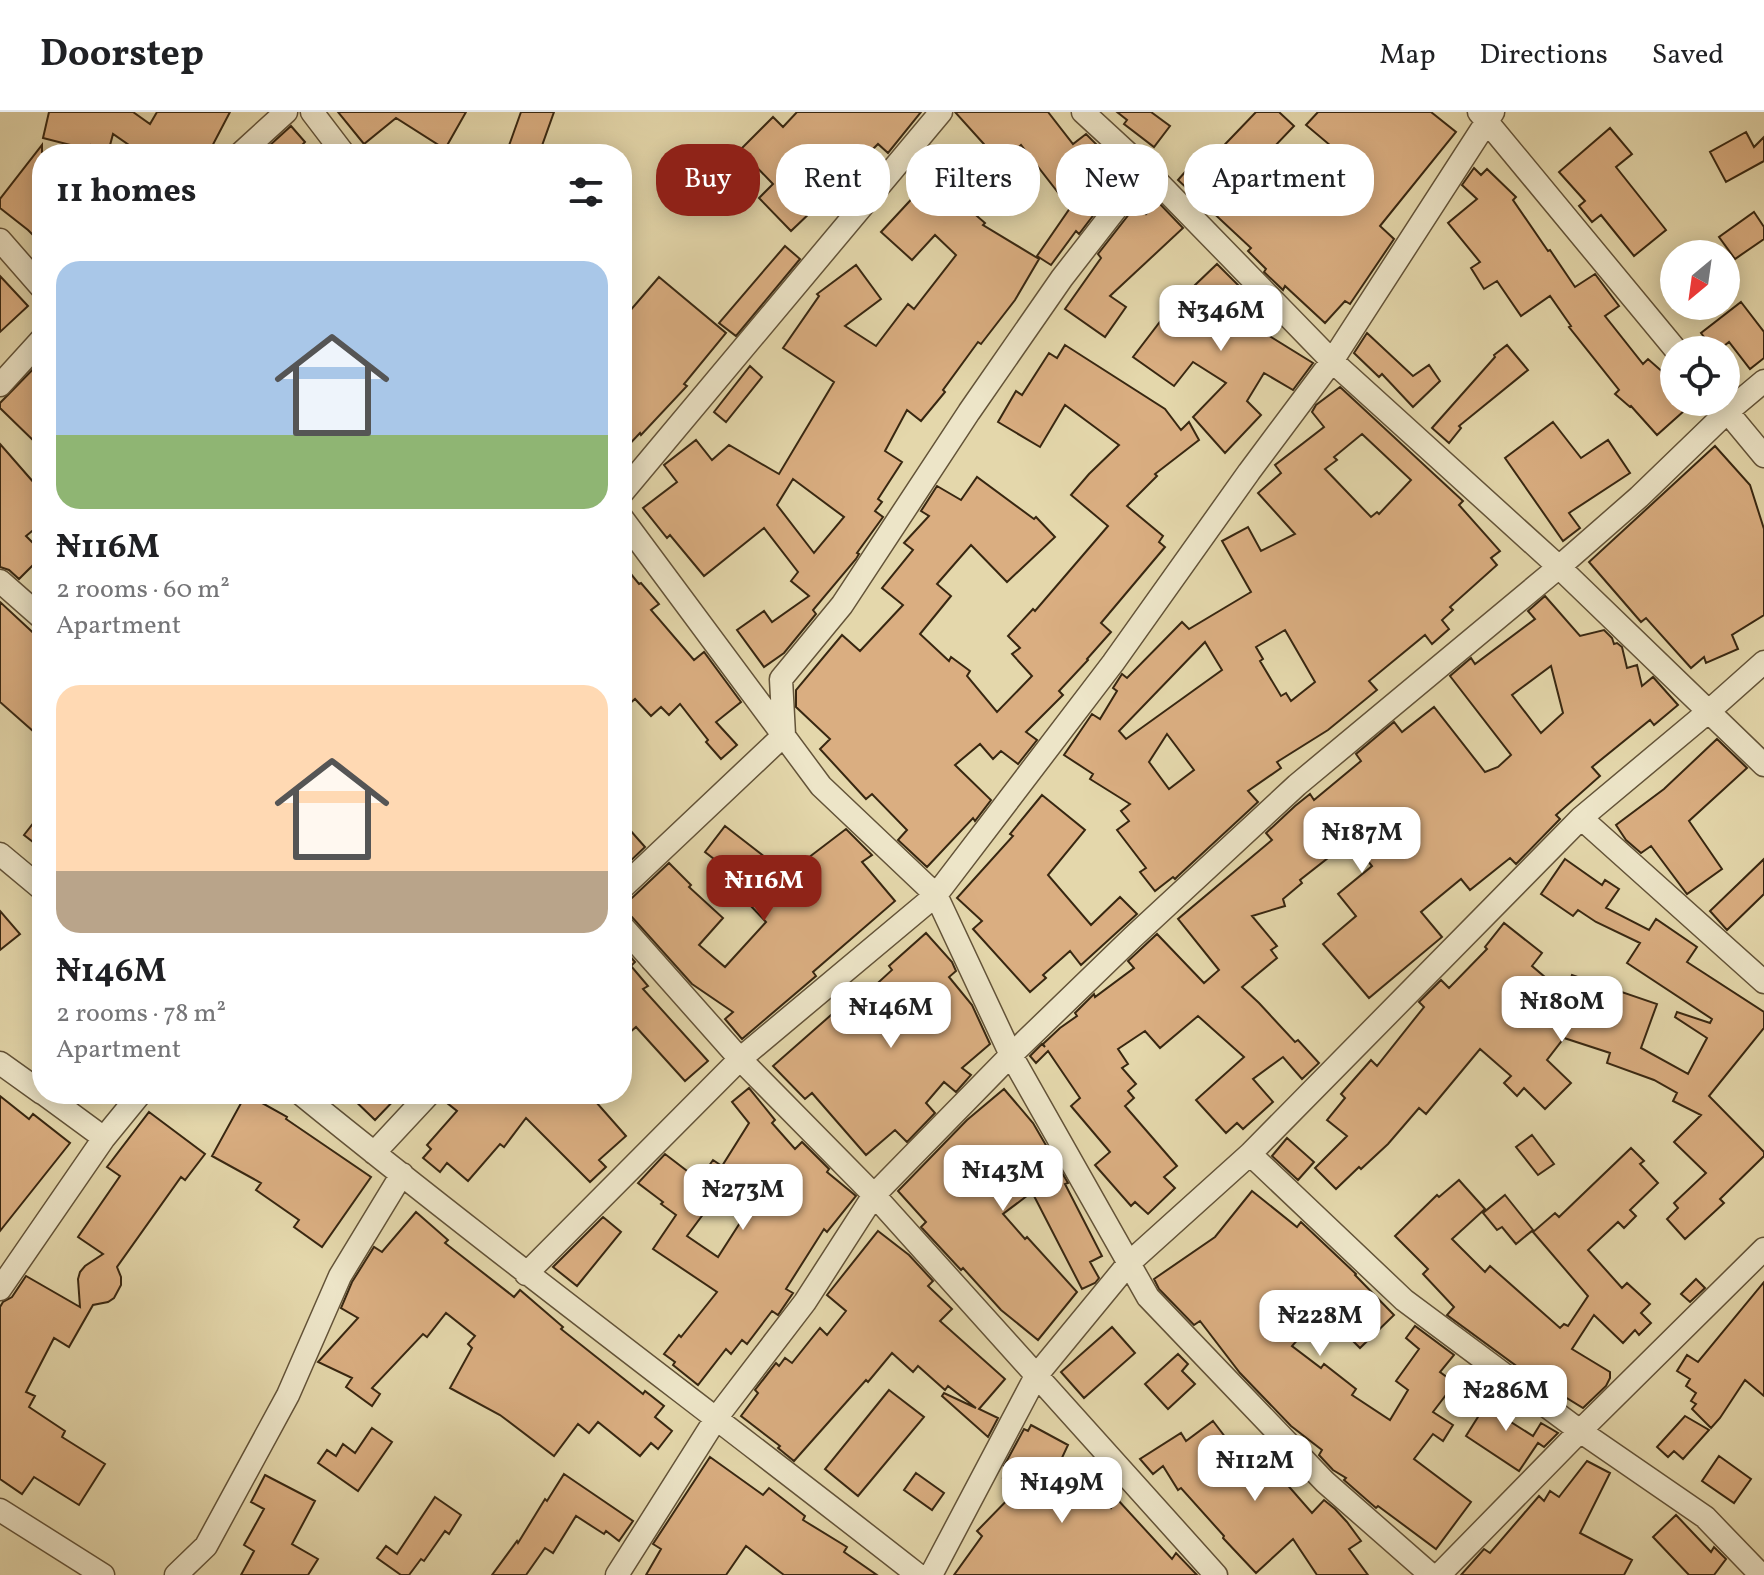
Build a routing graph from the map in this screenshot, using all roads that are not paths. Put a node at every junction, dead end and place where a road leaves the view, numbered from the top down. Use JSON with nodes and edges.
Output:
{"nodes":[{"id":1,"x":286,"y":112,"type":"edge"},
{"id":2,"x":312,"y":112,"type":"edge"},
{"id":3,"x":941,"y":112,"type":"edge"},
{"id":4,"x":1083,"y":112,"type":"edge"},
{"id":5,"x":1486,"y":115,"type":"edge"},
{"id":6,"x":251,"y":144,"type":"edge"},
{"id":7,"x":336,"y":144,"type":"edge"},
{"id":8,"x":1118,"y":144,"type":"edge"},
{"id":9,"x":1168,"y":193,"type":"edge"},
{"id":10,"x":1110,"y":216,"type":"edge"},
{"id":11,"x":0,"y":240,"type":"edge"},
{"id":12,"x":32,"y":277,"type":"edge"},
{"id":13,"x":1665,"y":336,"type":"edge"},
{"id":14,"x":32,"y":350,"type":"edge"},
{"id":15,"x":1332,"y":361,"type":"junction"},
{"id":16,"x":1764,"y":381,"type":"edge"},
{"id":17,"x":0,"y":385,"type":"edge"},
{"id":18,"x":1740,"y":396,"type":"edge"},
{"id":19,"x":1715,"y":416,"type":"edge"},
{"id":20,"x":1731,"y":416,"type":"edge"},
{"id":21,"x":1764,"y":456,"type":"edge"},
{"id":22,"x":632,"y":481,"type":"edge"},
{"id":23,"x":632,"y":531,"type":"edge"},
{"id":24,"x":1559,"y":567,"type":"junction"},
{"id":25,"x":0,"y":581,"type":"edge"},
{"id":26,"x":32,"y":609,"type":"edge"},
{"id":27,"x":1764,"y":662,"type":"edge"},
{"id":28,"x":1709,"y":711,"type":"junction"},
{"id":29,"x":784,"y":735,"type":"junction"},
{"id":30,"x":1764,"y":765,"type":"edge"},
{"id":31,"x":1581,"y":818,"type":"junction"},
{"id":32,"x":0,"y":854,"type":"edge"},
{"id":33,"x":632,"y":879,"type":"edge"},
{"id":34,"x":32,"y":881,"type":"edge"},
{"id":35,"x":936,"y":895,"type":"junction"},
{"id":36,"x":632,"y":937,"type":"edge"},
{"id":37,"x":1764,"y":982,"type":"edge"},
{"id":38,"x":1011,"y":1055,"type":"junction"},
{"id":39,"x":740,"y":1059,"type":"junction"},
{"id":40,"x":0,"y":1063,"type":"edge"},
{"id":41,"x":32,"y":1085,"type":"edge"},
{"id":42,"x":58,"y":1104,"type":"edge"},
{"id":43,"x":132,"y":1104,"type":"edge"},
{"id":44,"x":313,"y":1104,"type":"edge"},
{"id":45,"x":420,"y":1104,"type":"edge"},
{"id":46,"x":104,"y":1138,"type":"junction"},
{"id":47,"x":374,"y":1153,"type":"junction"},
{"id":48,"x":1250,"y":1154,"type":"junction"},
{"id":49,"x":402,"y":1174,"type":"junction"},
{"id":50,"x":874,"y":1195,"type":"junction"},
{"id":51,"x":1764,"y":1249,"type":"edge"},
{"id":52,"x":1129,"y":1263,"type":"junction"},
{"id":53,"x":526,"y":1274,"type":"junction"},
{"id":54,"x":0,"y":1289,"type":"edge"},
{"id":55,"x":1036,"y":1376,"type":"junction"},
{"id":56,"x":717,"y":1417,"type":"junction"},
{"id":57,"x":1580,"y":1431,"type":"junction"},
{"id":58,"x":0,"y":1510,"type":"edge"},
{"id":59,"x":103,"y":1575,"type":"edge"},
{"id":60,"x":176,"y":1575,"type":"edge"},
{"id":61,"x":617,"y":1575,"type":"edge"},
{"id":62,"x":918,"y":1575,"type":"edge"},
{"id":63,"x":931,"y":1575,"type":"edge"},
{"id":64,"x":1216,"y":1575,"type":"edge"},
{"id":65,"x":1431,"y":1575,"type":"edge"},
{"id":66,"x":1439,"y":1575,"type":"edge"},
{"id":67,"x":1761,"y":1575,"type":"edge"}],
"edges":[{"from":1,"to":6,"type":"street"},
{"from":2,"to":7,"type":"street"},
{"from":3,"to":22,"type":"street"},
{"from":4,"to":8,"type":"street"},
{"from":5,"to":13,"type":"street"},
{"from":5,"to":15,"type":"street"},
{"from":9,"to":15,"type":"street"},
{"from":10,"to":29,"type":"street"},
{"from":11,"to":12,"type":"street"},
{"from":14,"to":17,"type":"street"},
{"from":15,"to":24,"type":"street"},
{"from":15,"to":35,"type":"street"},
{"from":16,"to":18,"type":"street"},
{"from":19,"to":24,"type":"street"},
{"from":20,"to":21,"type":"street"},
{"from":23,"to":29,"type":"street"},
{"from":24,"to":28,"type":"street"},
{"from":24,"to":38,"type":"street"},
{"from":25,"to":26,"type":"street"},
{"from":27,"to":28,"type":"street"},
{"from":28,"to":30,"type":"street"},
{"from":28,"to":31,"type":"street"},
{"from":29,"to":33,"type":"street"},
{"from":29,"to":35,"type":"street"},
{"from":31,"to":37,"type":"street"},
{"from":31,"to":48,"type":"street"},
{"from":32,"to":34,"type":"street"},
{"from":35,"to":38,"type":"street"},
{"from":35,"to":39,"type":"street"},
{"from":36,"to":39,"type":"street"},
{"from":38,"to":50,"type":"street"},
{"from":38,"to":52,"type":"street"},
{"from":39,"to":50,"type":"street"},
{"from":39,"to":53,"type":"street"},
{"from":40,"to":41,"type":"street"},
{"from":42,"to":46,"type":"street"},
{"from":43,"to":46,"type":"street"},
{"from":44,"to":47,"type":"street"},
{"from":45,"to":47,"type":"street"},
{"from":46,"to":54,"type":"street"},
{"from":47,"to":49,"type":"street"},
{"from":48,"to":52,"type":"street"},
{"from":48,"to":57,"type":"street"},
{"from":49,"to":53,"type":"street"},
{"from":49,"to":60,"type":"street"},
{"from":50,"to":55,"type":"street"},
{"from":50,"to":56,"type":"street"},
{"from":51,"to":57,"type":"street"},
{"from":52,"to":55,"type":"street"},
{"from":52,"to":65,"type":"street"},
{"from":53,"to":56,"type":"street"},
{"from":55,"to":63,"type":"street"},
{"from":55,"to":64,"type":"street"},
{"from":56,"to":61,"type":"street"},
{"from":56,"to":62,"type":"street"},
{"from":57,"to":66,"type":"street"},
{"from":57,"to":67,"type":"street"},
{"from":58,"to":59,"type":"street"}]}
